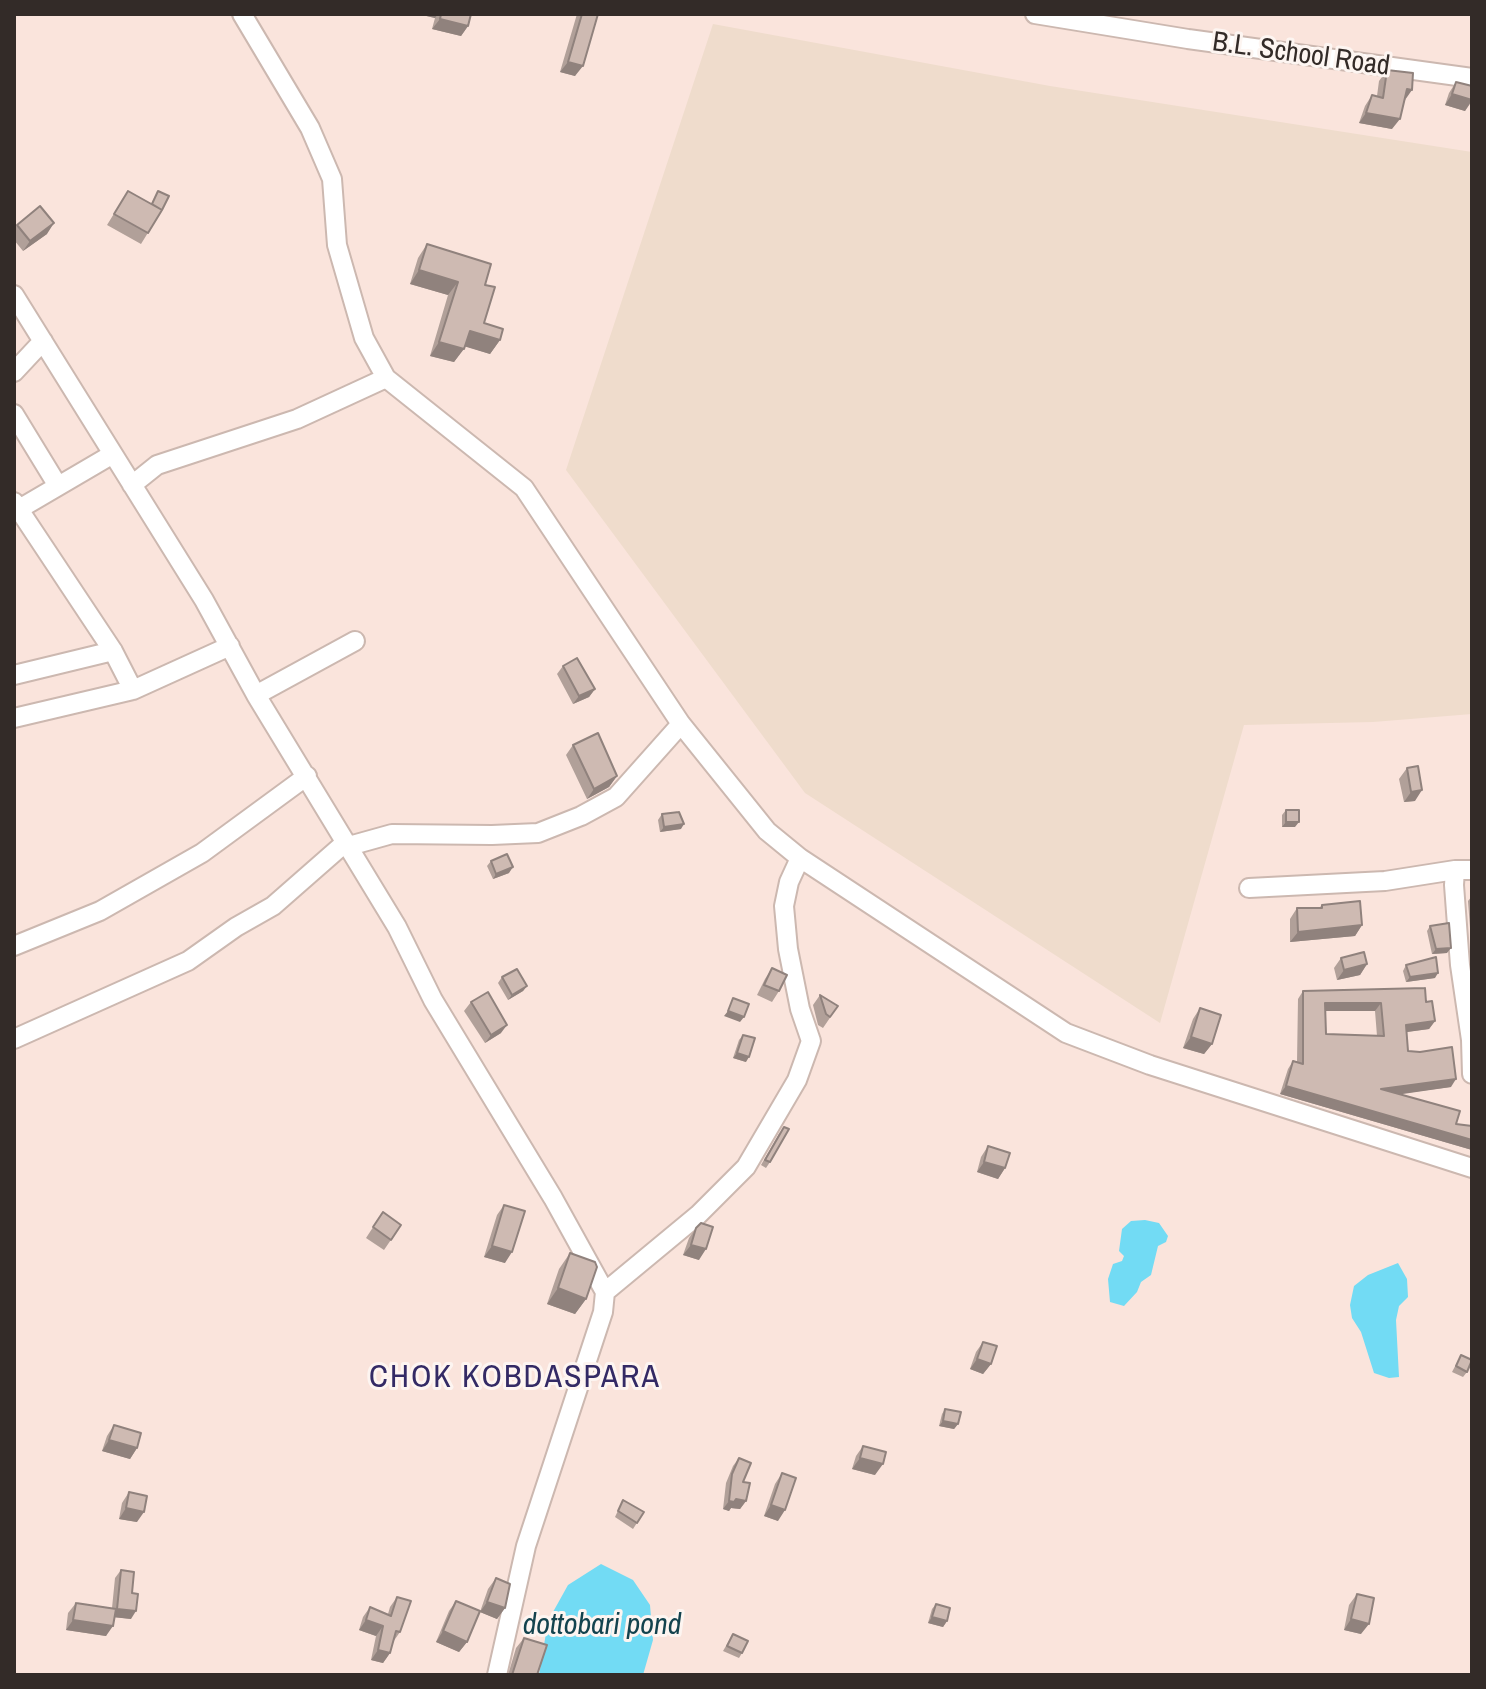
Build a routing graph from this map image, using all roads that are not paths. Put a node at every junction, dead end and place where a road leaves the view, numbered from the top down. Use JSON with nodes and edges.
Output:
{"nodes":[{"id":1,"x":242,"y":14,"type":"edge"},
{"id":2,"x":1035,"y":14,"type":"edge"},
{"id":3,"x":1472,"y":78,"type":"edge"},
{"id":4,"x":14,"y":295,"type":"edge"},
{"id":5,"x":43,"y":341,"type":"junction"},
{"id":6,"x":14,"y":372,"type":"edge"},
{"id":7,"x":386,"y":378,"type":"junction"},
{"id":8,"x":14,"y":414,"type":"edge"},
{"id":9,"x":113,"y":454,"type":"junction"},
{"id":10,"x":132,"y":485,"type":"junction"},
{"id":11,"x":58,"y":486,"type":"junction"},
{"id":12,"x":15,"y":508,"type":"edge"},
{"id":13,"x":355,"y":641,"type":"dead end"},
{"id":14,"x":230,"y":646,"type":"junction"},
{"id":15,"x":113,"y":651,"type":"junction"},
{"id":16,"x":14,"y":675,"type":"edge"},
{"id":17,"x":133,"y":690,"type":"junction"},
{"id":18,"x":256,"y":695,"type":"junction"},
{"id":19,"x":14,"y":718,"type":"edge"},
{"id":20,"x":681,"y":724,"type":"junction"},
{"id":21,"x":307,"y":776,"type":"junction"},
{"id":22,"x":347,"y":844,"type":"junction"},
{"id":23,"x":800,"y":858,"type":"junction"},
{"id":24,"x":1463,"y":870,"type":"edge"},
{"id":25,"x":1249,"y":888,"type":"dead end"},
{"id":26,"x":14,"y":946,"type":"edge"},
{"id":27,"x":14,"y":1039,"type":"edge"},
{"id":28,"x":1472,"y":1074,"type":"edge"},
{"id":29,"x":1472,"y":1168,"type":"edge"},
{"id":30,"x":605,"y":1292,"type":"junction"},
{"id":31,"x":497,"y":1675,"type":"edge"}],
"edges":[{"from":1,"to":7,"type":"street"},
{"from":2,"to":3,"type":"street","name":"B.L. School Road"},
{"from":4,"to":5,"type":"street"},
{"from":5,"to":6,"type":"street"},
{"from":5,"to":9,"type":"street"},
{"from":7,"to":10,"type":"street"},
{"from":7,"to":20,"type":"street"},
{"from":8,"to":11,"type":"street"},
{"from":9,"to":10,"type":"street"},
{"from":9,"to":11,"type":"street"},
{"from":10,"to":14,"type":"street"},
{"from":11,"to":12,"type":"street"},
{"from":12,"to":15,"type":"street"},
{"from":13,"to":18,"type":"street"},
{"from":14,"to":17,"type":"street"},
{"from":14,"to":18,"type":"street"},
{"from":15,"to":16,"type":"street"},
{"from":15,"to":17,"type":"street"},
{"from":17,"to":19,"type":"street"},
{"from":18,"to":21,"type":"street"},
{"from":20,"to":22,"type":"street"},
{"from":20,"to":23,"type":"street"},
{"from":21,"to":22,"type":"street"},
{"from":21,"to":26,"type":"street"},
{"from":22,"to":27,"type":"street"},
{"from":22,"to":30,"type":"street"},
{"from":23,"to":29,"type":"street"},
{"from":23,"to":30,"type":"street"},
{"from":24,"to":25,"type":"street"},
{"from":24,"to":28,"type":"street"},
{"from":30,"to":31,"type":"street"}]}
